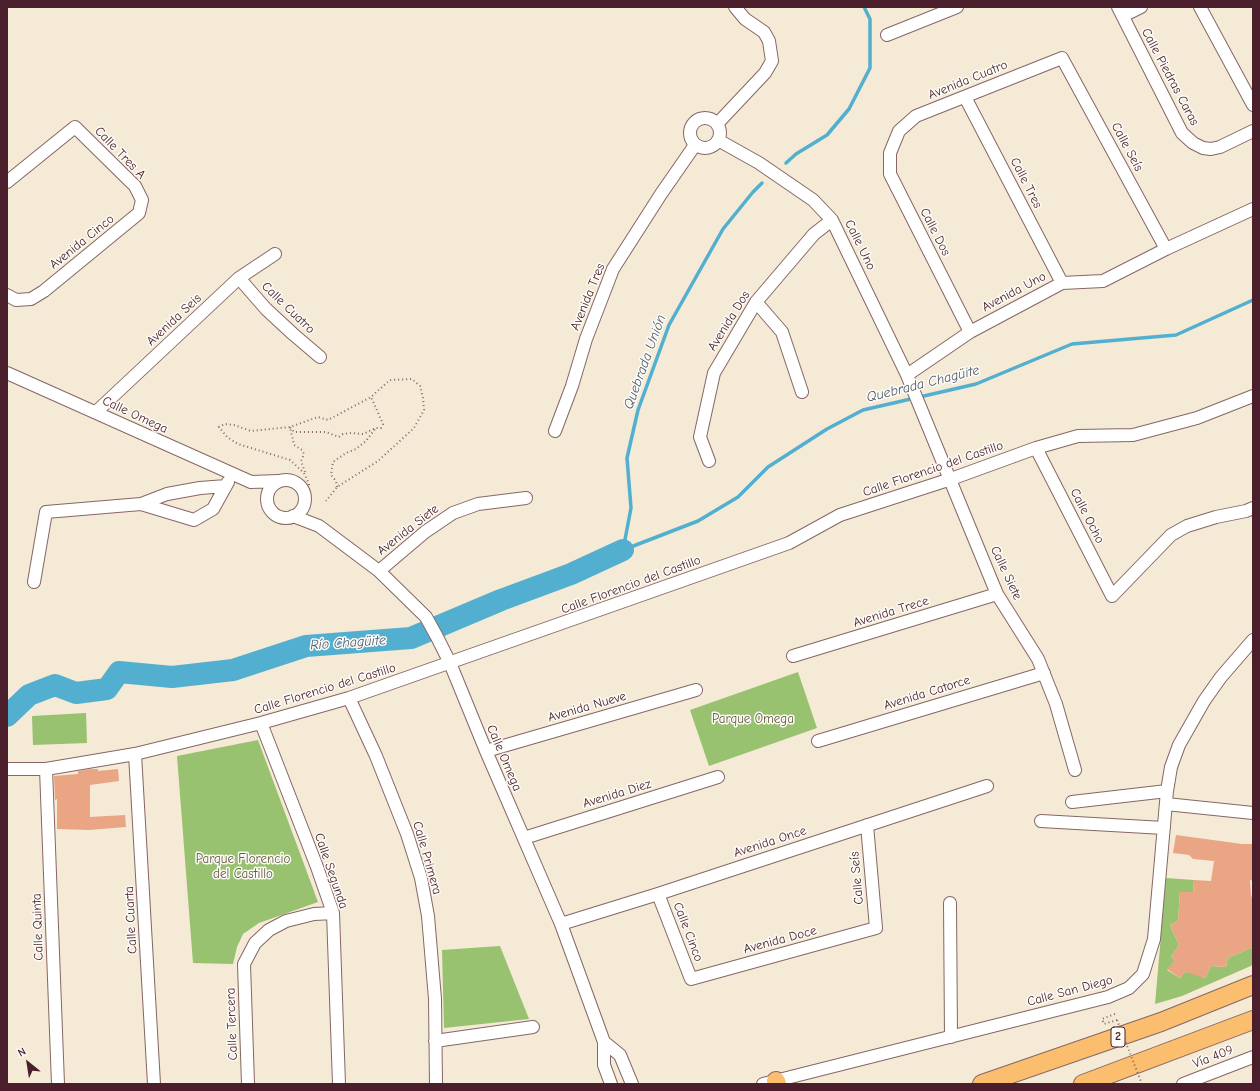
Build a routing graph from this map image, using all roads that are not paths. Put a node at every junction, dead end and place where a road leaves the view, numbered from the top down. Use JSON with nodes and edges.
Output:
{"nodes":[{"id":1,"x":735,"y":7,"type":"edge"},
{"id":2,"x":957,"y":7,"type":"edge"},
{"id":3,"x":1141,"y":7,"type":"edge"},
{"id":4,"x":1200,"y":7,"type":"edge"},
{"id":5,"x":1121,"y":12,"type":"edge"},
{"id":6,"x":888,"y":35,"type":"dead end"},
{"id":7,"x":1062,"y":58,"type":"joint"},
{"id":8,"x":965,"y":97,"type":"junction"},
{"id":9,"x":1253,"y":105,"type":"edge"},
{"id":10,"x":717,"y":124,"type":"junction"},
{"id":11,"x":1253,"y":132,"type":"edge"},
{"id":12,"x":718,"y":140,"type":"junction"},
{"id":13,"x":894,"y":143,"type":"joint"},
{"id":14,"x":695,"y":145,"type":"junction"},
{"id":15,"x":7,"y":182,"type":"edge"},
{"id":16,"x":142,"y":200,"type":"joint"},
{"id":17,"x":1253,"y":209,"type":"edge"},
{"id":18,"x":832,"y":220,"type":"junction"},
{"id":19,"x":1166,"y":249,"type":"junction"},
{"id":20,"x":275,"y":254,"type":"dead end"},
{"id":21,"x":239,"y":278,"type":"junction"},
{"id":22,"x":1062,"y":283,"type":"junction"},
{"id":23,"x":7,"y":295,"type":"edge"},
{"id":24,"x":756,"y":302,"type":"junction"},
{"id":25,"x":970,"y":332,"type":"junction"},
{"id":26,"x":320,"y":356,"type":"dead end"},
{"id":27,"x":7,"y":372,"type":"edge"},
{"id":28,"x":907,"y":375,"type":"junction"},
{"id":29,"x":912,"y":387,"type":"joint"},
{"id":30,"x":802,"y":392,"type":"dead end"},
{"id":31,"x":1253,"y":396,"type":"edge"},
{"id":32,"x":96,"y":412,"type":"junction"},
{"id":33,"x":555,"y":431,"type":"dead end"},
{"id":34,"x":1036,"y":448,"type":"junction"},
{"id":35,"x":709,"y":461,"type":"dead end"},
{"id":36,"x":232,"y":475,"type":"junction"},
{"id":37,"x":951,"y":479,"type":"junction"},
{"id":38,"x":279,"y":481,"type":"junction"},
{"id":39,"x":251,"y":482,"type":"junction"},
{"id":40,"x":226,"y":486,"type":"junction"},
{"id":41,"x":526,"y":498,"type":"dead end"},
{"id":42,"x":267,"y":500,"type":"junction"},
{"id":43,"x":305,"y":500,"type":"junction"},
{"id":44,"x":141,"y":504,"type":"junction"},
{"id":45,"x":1253,"y":508,"type":"edge"},
{"id":46,"x":293,"y":516,"type":"junction"},
{"id":47,"x":319,"y":526,"type":"junction"},
{"id":48,"x":379,"y":571,"type":"junction"},
{"id":49,"x":34,"y":582,"type":"dead end"},
{"id":50,"x":997,"y":594,"type":"junction"},
{"id":51,"x":1253,"y":640,"type":"edge"},
{"id":52,"x":793,"y":656,"type":"dead end"},
{"id":53,"x":450,"y":664,"type":"junction"},
{"id":54,"x":1044,"y":672,"type":"junction"},
{"id":55,"x":696,"y":690,"type":"dead end"},
{"id":56,"x":349,"y":698,"type":"junction"},
{"id":57,"x":261,"y":723,"type":"junction"},
{"id":58,"x":818,"y":741,"type":"dead end"},
{"id":59,"x":486,"y":751,"type":"junction"},
{"id":60,"x":135,"y":754,"type":"junction"},
{"id":61,"x":7,"y":769,"type":"edge"},
{"id":62,"x":46,"y":769,"type":"junction"},
{"id":63,"x":1075,"y":770,"type":"dead end"},
{"id":64,"x":718,"y":777,"type":"dead end"},
{"id":65,"x":987,"y":786,"type":"dead end"},
{"id":66,"x":1167,"y":791,"type":"junction"},
{"id":67,"x":1072,"y":802,"type":"dead end"},
{"id":68,"x":1166,"y":804,"type":"junction"},
{"id":69,"x":1253,"y":813,"type":"edge"},
{"id":70,"x":1041,"y":821,"type":"dead end"},
{"id":71,"x":867,"y":825,"type":"junction"},
{"id":72,"x":1164,"y":828,"type":"junction"},
{"id":73,"x":524,"y":838,"type":"junction"},
{"id":74,"x":658,"y":894,"type":"junction"},
{"id":75,"x":950,"y":903,"type":"dead end"},
{"id":76,"x":332,"y":913,"type":"junction"},
{"id":77,"x":561,"y":924,"type":"junction"},
{"id":78,"x":876,"y":928,"type":"joint"},
{"id":79,"x":691,"y":979,"type":"joint"},
{"id":80,"x":1253,"y":985,"type":"edge"},
{"id":81,"x":1253,"y":1020,"type":"edge"},
{"id":82,"x":533,"y":1027,"type":"dead end"},
{"id":83,"x":951,"y":1037,"type":"junction"},
{"id":84,"x":435,"y":1041,"type":"junction"},
{"id":85,"x":604,"y":1042,"type":"junction"},
{"id":86,"x":1253,"y":1057,"type":"edge"},
{"id":87,"x":769,"y":1083,"type":"edge"},
{"id":88,"x":58,"y":1084,"type":"edge"},
{"id":89,"x":154,"y":1084,"type":"edge"},
{"id":90,"x":248,"y":1084,"type":"edge"},
{"id":91,"x":339,"y":1084,"type":"edge"},
{"id":92,"x":436,"y":1084,"type":"edge"},
{"id":93,"x":611,"y":1084,"type":"edge"},
{"id":94,"x":632,"y":1084,"type":"edge"},
{"id":95,"x":982,"y":1084,"type":"edge"},
{"id":96,"x":1083,"y":1084,"type":"edge"},
{"id":97,"x":1184,"y":1084,"type":"edge"}],
"edges":[{"from":1,"to":10,"type":"street"},
{"from":2,"to":6,"type":"street"},
{"from":3,"to":5,"type":"street"},
{"from":4,"to":9,"type":"street"},
{"from":5,"to":11,"type":"street","name":"Calle Piedras Caras"},
{"from":7,"to":8,"type":"street","name":"Avenida Cuatro"},
{"from":7,"to":19,"type":"street","name":"Calle Seís"},
{"from":8,"to":13,"type":"street","name":"Avenida Cuatro"},
{"from":8,"to":22,"type":"street","name":"Calle Tres"},
{"from":10,"to":12,"type":"street"},
{"from":10,"to":14,"type":"street"},
{"from":12,"to":14,"type":"street"},
{"from":12,"to":18,"type":"street","name":"Calle Uno"},
{"from":13,"to":25,"type":"street","name":"Calle Dos"},
{"from":14,"to":33,"type":"street","name":"Avenida Tres"},
{"from":15,"to":16,"type":"street","name":"Calle Tres A"},
{"from":16,"to":23,"type":"street","name":"Avenida Cinco"},
{"from":17,"to":19,"type":"street","name":"Avenida Uno"},
{"from":18,"to":24,"type":"street","name":"Avenida Dos"},
{"from":18,"to":28,"type":"street","name":"Calle Uno"},
{"from":19,"to":22,"type":"street","name":"Avenida Uno"},
{"from":20,"to":21,"type":"street","name":"Avenida Seis"},
{"from":21,"to":26,"type":"street","name":"Calle Cuatro"},
{"from":21,"to":32,"type":"street","name":"Avenida Seis"},
{"from":22,"to":25,"type":"street","name":"Avenida Uno"},
{"from":24,"to":30,"type":"street"},
{"from":24,"to":35,"type":"street","name":"Avenida Dos"},
{"from":25,"to":28,"type":"street","name":"Avenida Uno"},
{"from":27,"to":32,"type":"street","name":"Calle Omega"},
{"from":28,"to":29,"type":"street","name":"Calle Uno"},
{"from":29,"to":37,"type":"street","name":"Calle Siete"},
{"from":31,"to":34,"type":"street","name":"Calle Florencio del Castillo"},
{"from":32,"to":36,"type":"street","name":"Calle Omega"},
{"from":34,"to":37,"type":"street","name":"Calle Florencio del Castillo"},
{"from":34,"to":45,"type":"street","name":"Calle Ocho"},
{"from":36,"to":39,"type":"street","name":"Calle Omega"},
{"from":36,"to":40,"type":"street"},
{"from":37,"to":50,"type":"street","name":"Calle Siete"},
{"from":37,"to":53,"type":"street","name":"Calle Florencio del Castillo"},
{"from":38,"to":39,"type":"street","name":"Calle Omega"},
{"from":38,"to":42,"type":"street"},
{"from":38,"to":43,"type":"street"},
{"from":39,"to":42,"type":"street","name":"Calle Omega"},
{"from":40,"to":44,"type":"street"},
{"from":40,"to":44,"type":"street"},
{"from":41,"to":48,"type":"street","name":"Avenida Siete"},
{"from":42,"to":46,"type":"street"},
{"from":43,"to":46,"type":"street"},
{"from":43,"to":47,"type":"street","name":"Calle Omega"},
{"from":44,"to":49,"type":"street"},
{"from":46,"to":47,"type":"street","name":"Calle Omega"},
{"from":47,"to":48,"type":"street","name":"Calle Omega"},
{"from":48,"to":53,"type":"street","name":"Calle Omega"},
{"from":50,"to":52,"type":"street","name":"Avenida Trece"},
{"from":50,"to":54,"type":"street","name":"Calle Siete"},
{"from":51,"to":66,"type":"street","name":"Calle San Diego"},
{"from":53,"to":56,"type":"street","name":"Calle Florencio del Castillo"},
{"from":53,"to":59,"type":"street","name":"Calle Omega"},
{"from":54,"to":58,"type":"street","name":"Avenida Catorce"},
{"from":54,"to":63,"type":"street","name":"Calle Siete"},
{"from":55,"to":59,"type":"street","name":"Avenida Nueve"},
{"from":56,"to":57,"type":"street","name":"Calle Florencio del Castillo"},
{"from":56,"to":84,"type":"street","name":"Calle Primera"},
{"from":57,"to":60,"type":"street","name":"Calle Florencio del Castillo"},
{"from":57,"to":76,"type":"street","name":"Calle Segunda"},
{"from":59,"to":73,"type":"street","name":"Calle Omega"},
{"from":60,"to":62,"type":"street","name":"Calle Florencio del Castillo"},
{"from":60,"to":89,"type":"street","name":"Calle Cuarta"},
{"from":61,"to":62,"type":"street","name":"Calle Florencio del Castillo"},
{"from":62,"to":88,"type":"street","name":"Calle Quinta"},
{"from":64,"to":73,"type":"street","name":"Avenida Diez"},
{"from":65,"to":71,"type":"street","name":"Avenida Once"},
{"from":66,"to":67,"type":"street"},
{"from":66,"to":68,"type":"street","name":"Calle San Diego"},
{"from":68,"to":69,"type":"street"},
{"from":68,"to":72,"type":"street","name":"Calle San Diego"},
{"from":70,"to":72,"type":"street"},
{"from":71,"to":74,"type":"street","name":"Avenida Once"},
{"from":71,"to":78,"type":"street","name":"Calle Seís"},
{"from":72,"to":83,"type":"street","name":"Calle San Diego"},
{"from":73,"to":77,"type":"street","name":"Calle Omega"},
{"from":74,"to":77,"type":"street","name":"Avenida Once"},
{"from":74,"to":79,"type":"street","name":"Calle Cinco"},
{"from":75,"to":83,"type":"street"},
{"from":76,"to":90,"type":"street","name":"Calle Tercera"},
{"from":76,"to":91,"type":"street","name":"Calle Segunda"},
{"from":77,"to":85,"type":"street","name":"Calle Omega"},
{"from":78,"to":79,"type":"street","name":"Avenida Doce"},
{"from":80,"to":95,"type":"highway","number":"2"},
{"from":81,"to":96,"type":"highway"},
{"from":82,"to":84,"type":"street"},
{"from":83,"to":87,"type":"street","name":"Calle San Diego"},
{"from":84,"to":92,"type":"street","name":"Calle Primera"},
{"from":85,"to":93,"type":"street","name":"Calle Omega"},
{"from":85,"to":94,"type":"street","name":"Calle Omega"},
{"from":86,"to":97,"type":"street","name":"Vía 409"}]}
